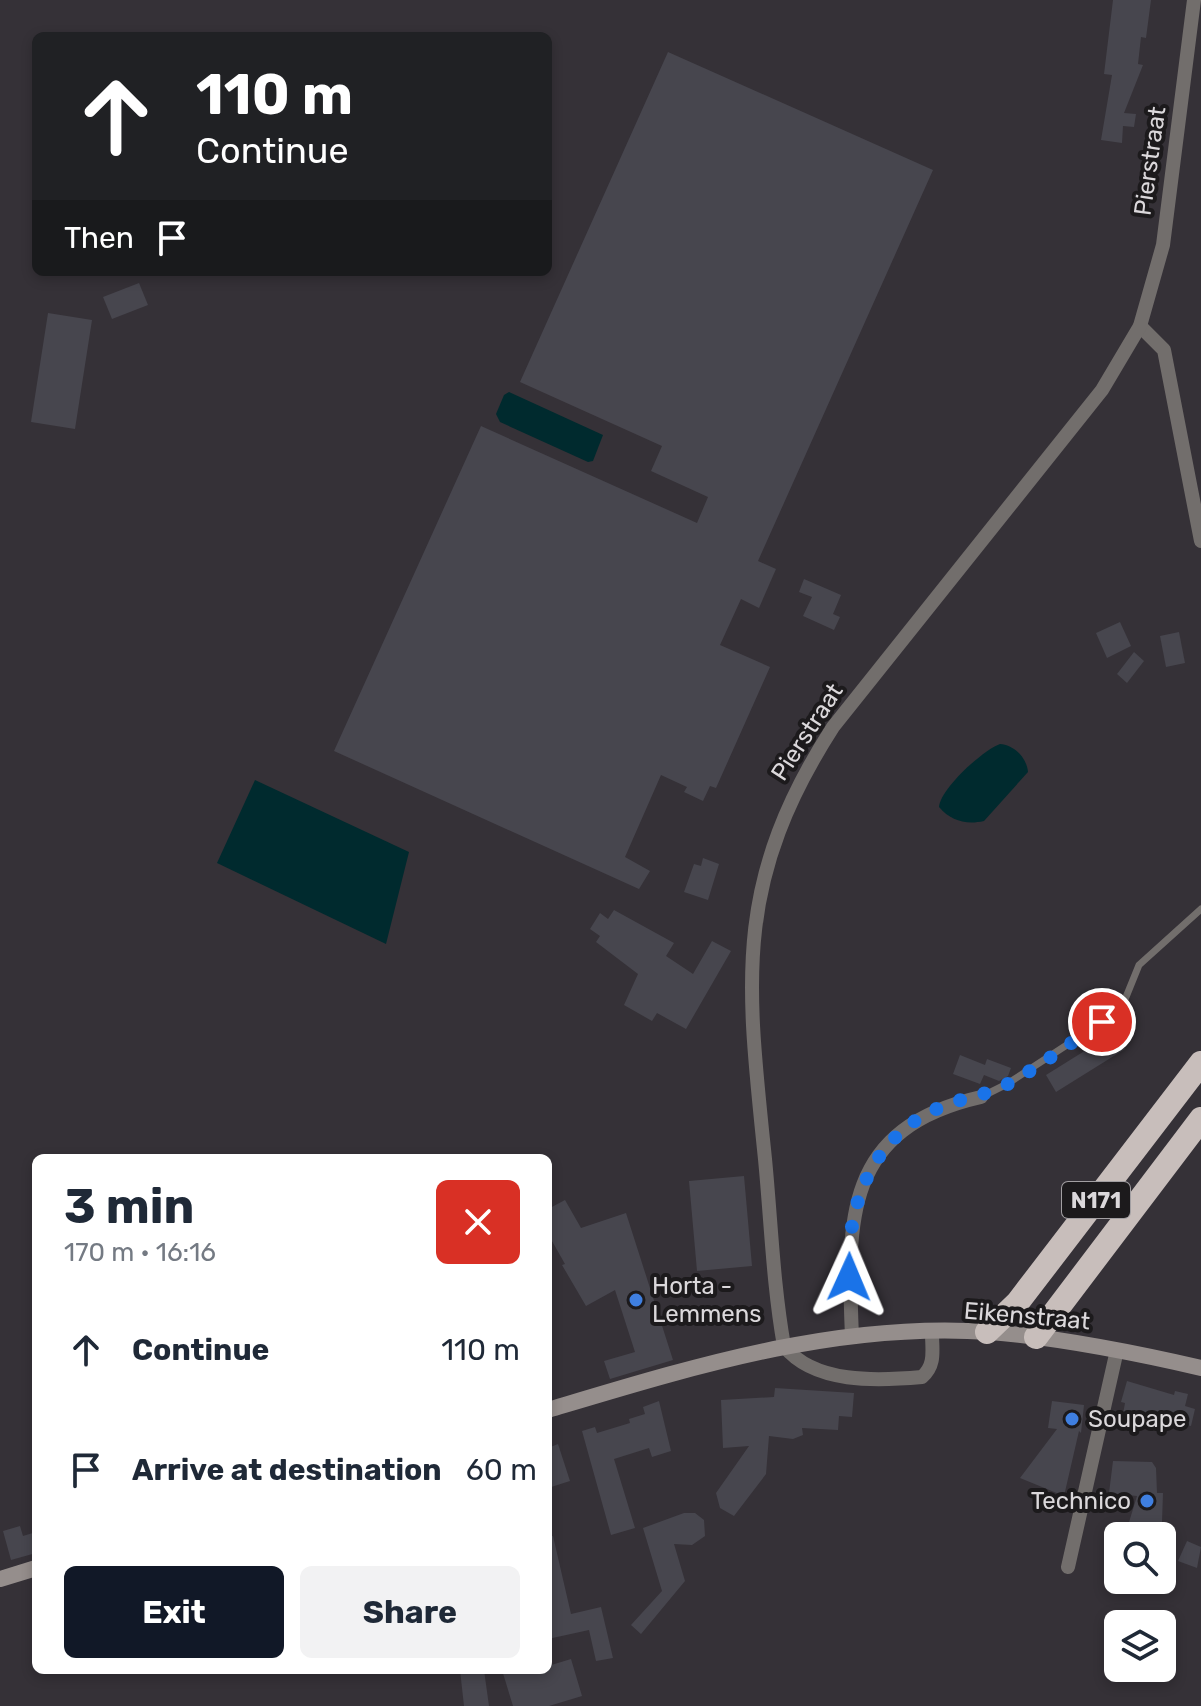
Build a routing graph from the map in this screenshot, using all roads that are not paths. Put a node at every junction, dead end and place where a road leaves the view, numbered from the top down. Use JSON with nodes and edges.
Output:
{"nodes":[{"id":1,"x":1194,"y":0,"type":"edge"},
{"id":2,"x":1140,"y":326,"type":"junction"},
{"id":3,"x":1201,"y":541,"type":"edge"},
{"id":4,"x":1201,"y":909,"type":"edge"},
{"id":5,"x":1201,"y":1063,"type":"edge"},
{"id":6,"x":981,"y":1097,"type":"joint"},
{"id":7,"x":1201,"y":1119,"type":"edge"},
{"id":8,"x":987,"y":1332,"type":"junction"},
{"id":9,"x":932,"y":1333,"type":"junction"},
{"id":10,"x":852,"y":1337,"type":"junction"},
{"id":11,"x":1036,"y":1337,"type":"junction"},
{"id":12,"x":784,"y":1346,"type":"junction"},
{"id":13,"x":1117,"y":1350,"type":"junction"},
{"id":14,"x":1201,"y":1368,"type":"edge"},
{"id":15,"x":552,"y":1409,"type":"edge"},
{"id":16,"x":1068,"y":1567,"type":"dead end"},
{"id":17,"x":32,"y":1569,"type":"edge"},
{"id":18,"x":0,"y":1579,"type":"edge"}],
"edges":[{"from":1,"to":2,"type":"street","name":"Pierstraat"},
{"from":2,"to":3,"type":"street"},
{"from":2,"to":12,"type":"street","name":"Pierstraat"},
{"from":4,"to":6,"type":"lane"},
{"from":5,"to":8,"type":"highway","number":"N171"},
{"from":6,"to":10,"type":"street"},
{"from":7,"to":11,"type":"highway","number":"N171"},
{"from":8,"to":9,"type":"street","name":"Eikenstraat"},
{"from":8,"to":11,"type":"street","name":"Eikenstraat"},
{"from":9,"to":10,"type":"street"},
{"from":9,"to":12,"type":"street"},
{"from":10,"to":12,"type":"street"},
{"from":11,"to":13,"type":"street","name":"Eikenstraat"},
{"from":12,"to":15,"type":"street"},
{"from":13,"to":14,"type":"street","name":"Eikenstraat"},
{"from":13,"to":16,"type":"street","name":"Eikenstraat"},
{"from":17,"to":18,"type":"street"}]}
